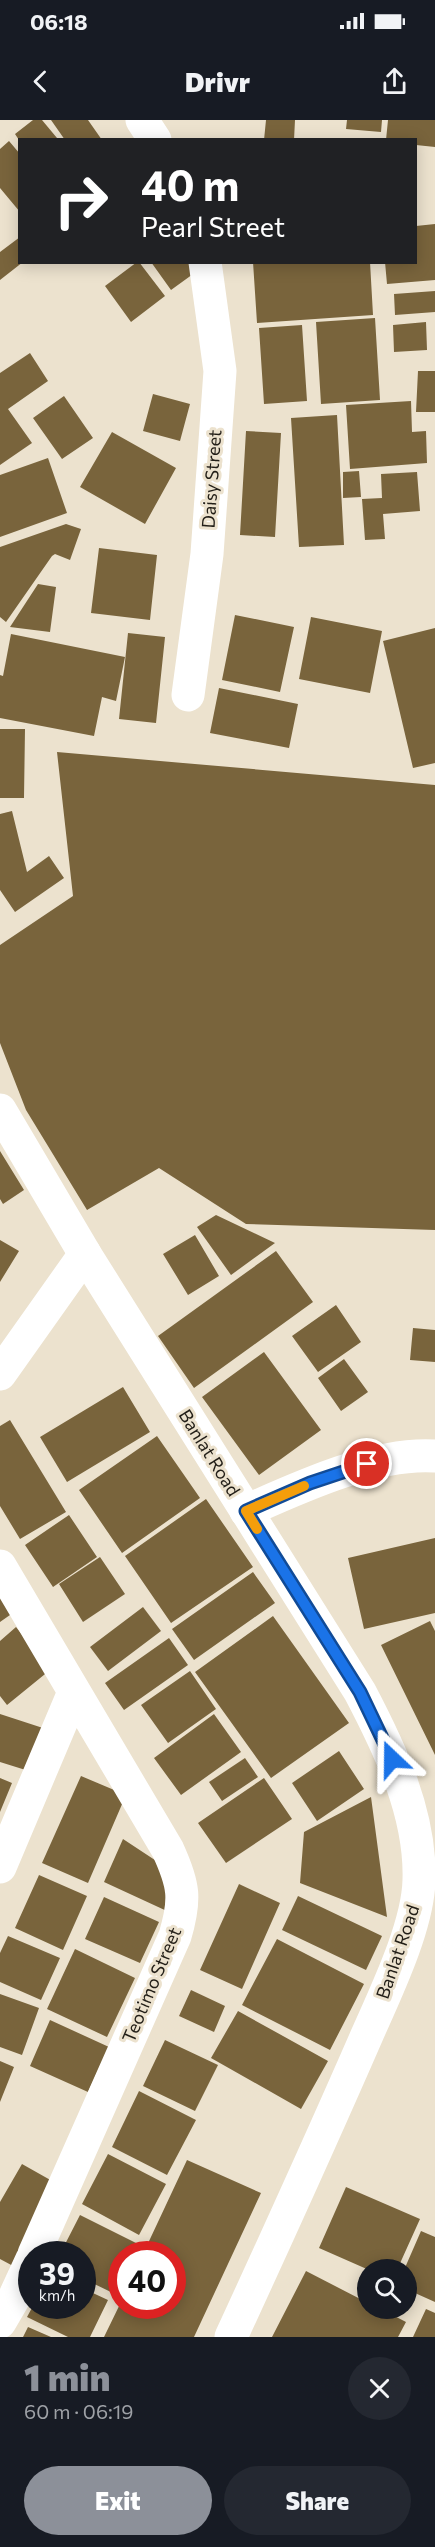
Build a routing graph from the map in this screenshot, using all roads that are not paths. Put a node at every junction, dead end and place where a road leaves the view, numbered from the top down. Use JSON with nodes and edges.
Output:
{"nodes":[{"id":1,"x":142,"y":120,"type":"edge"},
{"id":2,"x":154,"y":138,"type":"edge"},
{"id":3,"x":205,"y":264,"type":"edge"},
{"id":4,"x":188,"y":695,"type":"dead end"},
{"id":5,"x":0,"y":1110,"type":"edge"},
{"id":6,"x":85,"y":1254,"type":"junction"},
{"id":7,"x":0,"y":1374,"type":"edge"},
{"id":8,"x":435,"y":1456,"type":"edge"},
{"id":9,"x":246,"y":1511,"type":"junction"},
{"id":10,"x":0,"y":1566,"type":"edge"},
{"id":11,"x":74,"y":1692,"type":"junction"},
{"id":12,"x":0,"y":1867,"type":"edge"},
{"id":13,"x":427,"y":1882,"type":"edge"},
{"id":14,"x":40,"y":2241,"type":"edge"},
{"id":15,"x":18,"y":2289,"type":"edge"},
{"id":16,"x":0,"y":2322,"type":"edge"},
{"id":17,"x":231,"y":2337,"type":"edge"}],
"edges":[{"from":1,"to":2,"type":"street"},
{"from":3,"to":4,"type":"street","name":"Daisy Street"},
{"from":5,"to":6,"type":"street","name":"Banlat Road"},
{"from":6,"to":7,"type":"street"},
{"from":6,"to":9,"type":"street","name":"Banlat Road"},
{"from":8,"to":9,"type":"street"},
{"from":9,"to":13,"type":"street","name":"Banlat Road"},
{"from":10,"to":11,"type":"street","name":"Teotimo Street"},
{"from":11,"to":12,"type":"street"},
{"from":11,"to":14,"type":"street","name":"Teotimo Street"},
{"from":13,"to":17,"type":"street","name":"Banlat Road"},
{"from":15,"to":16,"type":"street"}]}
